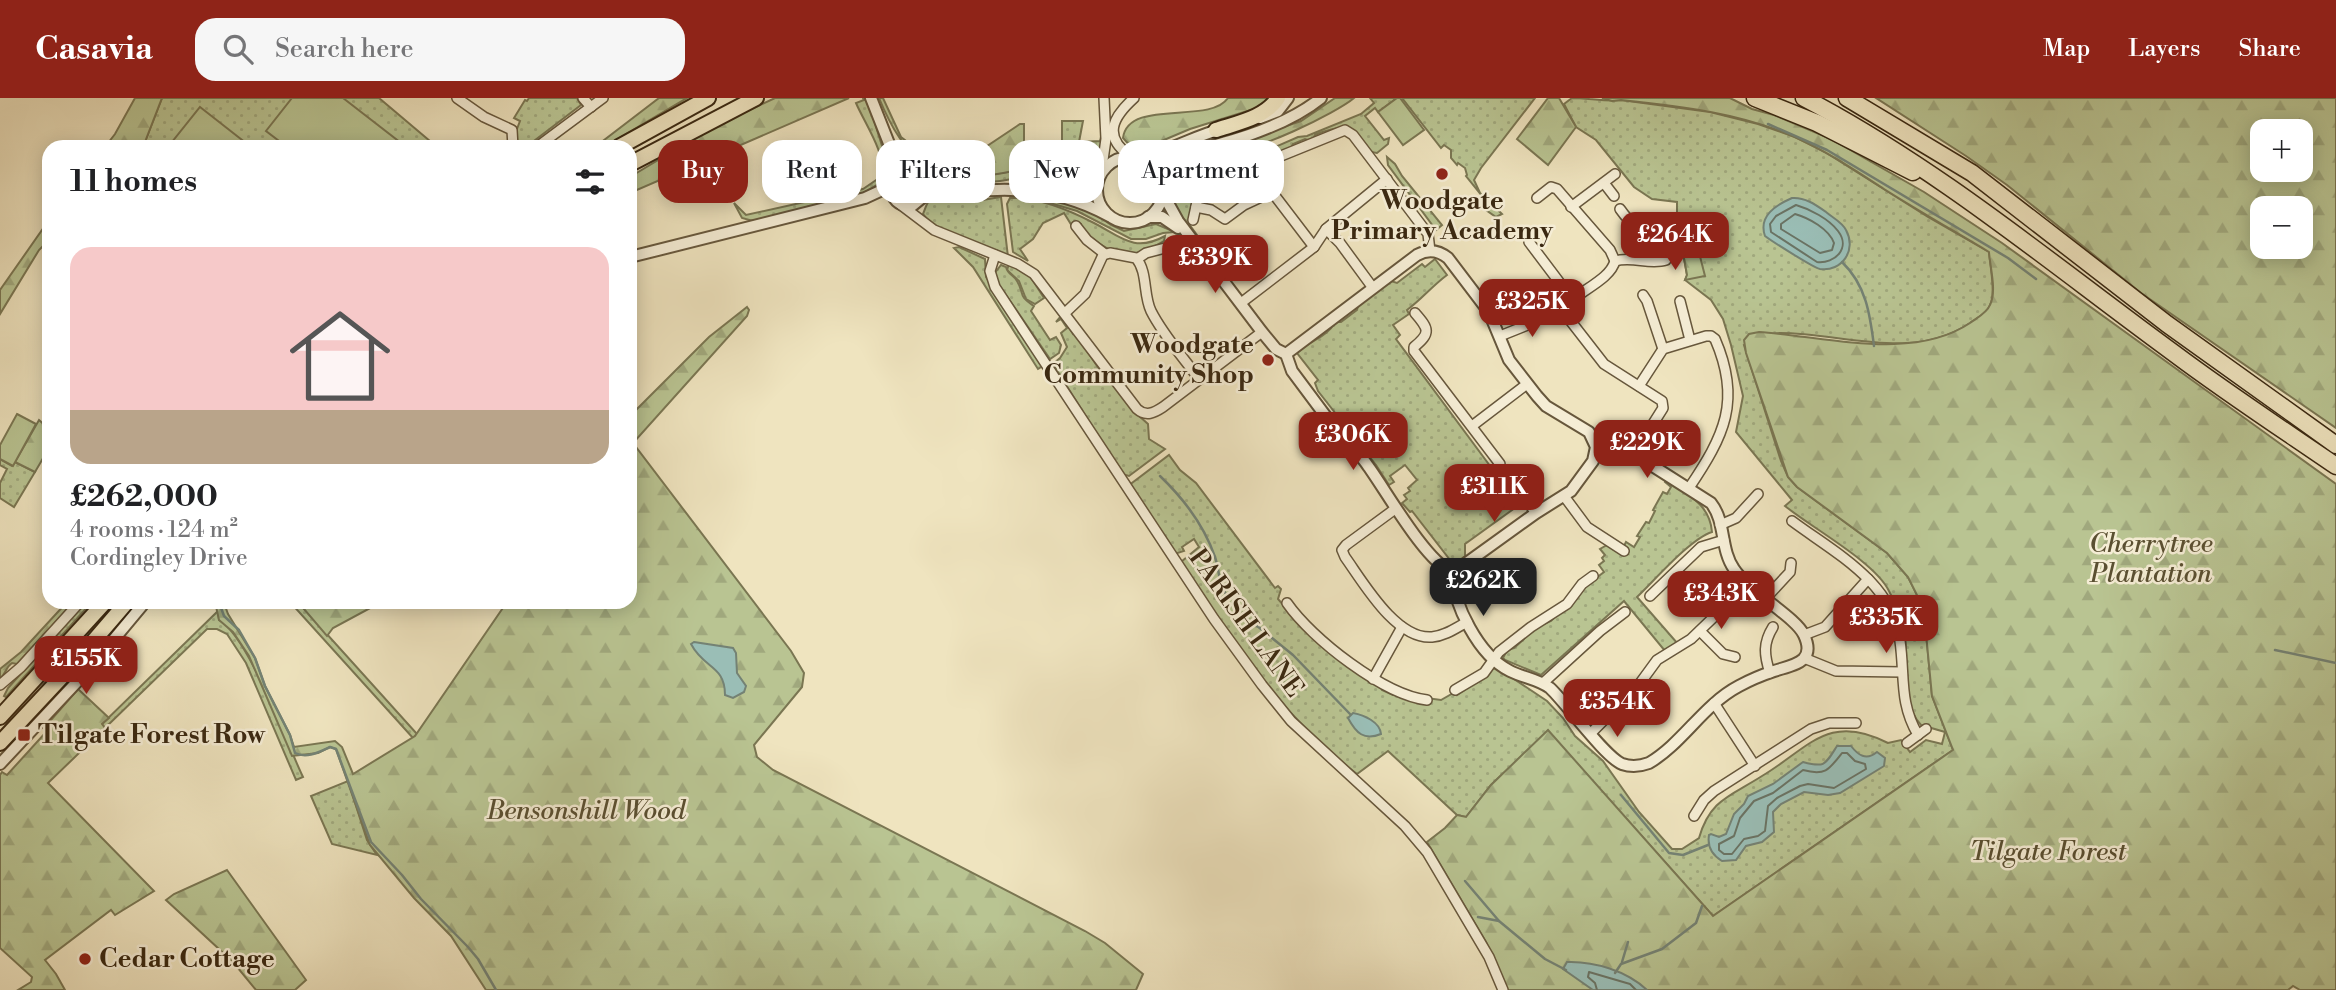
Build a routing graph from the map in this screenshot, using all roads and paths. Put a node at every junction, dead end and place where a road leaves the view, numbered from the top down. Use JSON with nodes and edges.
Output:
{"nodes":[{"id":1,"x":457,"y":98,"type":"edge"},
{"id":2,"x":583,"y":98,"type":"edge"},
{"id":3,"x":603,"y":98,"type":"edge"},
{"id":4,"x":708,"y":98,"type":"edge"},
{"id":5,"x":756,"y":98,"type":"edge"},
{"id":6,"x":871,"y":98,"type":"edge"},
{"id":7,"x":1104,"y":98,"type":"edge"},
{"id":8,"x":1134,"y":98,"type":"edge"},
{"id":9,"x":1279,"y":98,"type":"edge"},
{"id":10,"x":1288,"y":98,"type":"edge"},
{"id":11,"x":1321,"y":98,"type":"edge"},
{"id":12,"x":1755,"y":98,"type":"edge"},
{"id":13,"x":1804,"y":98,"type":"edge"},
{"id":14,"x":1847,"y":98,"type":"edge"},
{"id":15,"x":1861,"y":98,"type":"edge"},
{"id":16,"x":591,"y":107,"type":"junction"},
{"id":17,"x":1216,"y":130,"type":"junction"},
{"id":18,"x":513,"y":140,"type":"edge"},
{"id":19,"x":546,"y":140,"type":"edge"},
{"id":20,"x":632,"y":140,"type":"edge"},
{"id":21,"x":888,"y":140,"type":"edge"},
{"id":22,"x":1186,"y":140,"type":"edge"},
{"id":23,"x":1233,"y":140,"type":"edge"},
{"id":24,"x":1118,"y":145,"type":"edge"},
{"id":25,"x":1104,"y":151,"type":"edge"},
{"id":26,"x":1284,"y":154,"type":"edge"},
{"id":27,"x":1118,"y":159,"type":"edge"},
{"id":28,"x":637,"y":160,"type":"edge"},
{"id":29,"x":1961,"y":166,"type":"junction"},
{"id":30,"x":1104,"y":171,"type":"edge"},
{"id":31,"x":1615,"y":174,"type":"dead end"},
{"id":32,"x":1387,"y":179,"type":"junction"},
{"id":33,"x":1604,"y":183,"type":"junction"},
{"id":34,"x":995,"y":190,"type":"edge"},
{"id":35,"x":1007,"y":190,"type":"joint"},
{"id":36,"x":876,"y":192,"type":"edge"},
{"id":37,"x":1614,"y":196,"type":"dead end"},
{"id":38,"x":865,"y":198,"type":"junction"},
{"id":39,"x":1537,"y":198,"type":"dead end"},
{"id":40,"x":916,"y":203,"type":"edge"},
{"id":41,"x":921,"y":203,"type":"edge"},
{"id":42,"x":1101,"y":203,"type":"edge"},
{"id":43,"x":1159,"y":203,"type":"edge"},
{"id":44,"x":1168,"y":203,"type":"edge"},
{"id":45,"x":1197,"y":203,"type":"edge"},
{"id":46,"x":1248,"y":203,"type":"edge"},
{"id":47,"x":1280,"y":203,"type":"edge"},
{"id":48,"x":899,"y":204,"type":"junction"},
{"id":49,"x":1196,"y":207,"type":"junction"},
{"id":50,"x":1572,"y":207,"type":"junction"},
{"id":51,"x":1620,"y":209,"type":"dead end"},
{"id":52,"x":1109,"y":216,"type":"junction"},
{"id":53,"x":1148,"y":217,"type":"junction"},
{"id":54,"x":1669,"y":219,"type":"dead end"},
{"id":55,"x":1997,"y":219,"type":"junction"},
{"id":56,"x":1193,"y":220,"type":"dead end"},
{"id":57,"x":926,"y":225,"type":"junction"},
{"id":58,"x":1076,"y":226,"type":"dead end"},
{"id":59,"x":1326,"y":229,"type":"junction"},
{"id":60,"x":1669,"y":229,"type":"junction"},
{"id":61,"x":1191,"y":239,"type":"junction"},
{"id":62,"x":1529,"y":242,"type":"dead end"},
{"id":63,"x":1314,"y":247,"type":"junction"},
{"id":64,"x":1165,"y":248,"type":"dead end"},
{"id":65,"x":1430,"y":251,"type":"junction"},
{"id":66,"x":1105,"y":254,"type":"junction"},
{"id":67,"x":637,"y":255,"type":"edge"},
{"id":68,"x":995,"y":255,"type":"junction"},
{"id":69,"x":1138,"y":259,"type":"junction"},
{"id":70,"x":1615,"y":261,"type":"junction"},
{"id":71,"x":1373,"y":288,"type":"junction"},
{"id":72,"x":1643,"y":295,"type":"dead end"},
{"id":73,"x":1572,"y":299,"type":"junction"},
{"id":74,"x":1680,"y":302,"type":"dead end"},
{"id":75,"x":1241,"y":303,"type":"junction"},
{"id":76,"x":1562,"y":310,"type":"junction"},
{"id":77,"x":1065,"y":313,"type":"junction"},
{"id":78,"x":1415,"y":313,"type":"dead end"},
{"id":79,"x":1262,"y":332,"type":"junction"},
{"id":80,"x":1500,"y":336,"type":"junction"},
{"id":81,"x":1690,"y":340,"type":"junction"},
{"id":82,"x":1663,"y":349,"type":"junction"},
{"id":83,"x":1286,"y":354,"type":"junction"},
{"id":84,"x":1199,"y":379,"type":"junction"},
{"id":85,"x":1527,"y":384,"type":"junction"},
{"id":86,"x":1639,"y":386,"type":"junction"},
{"id":87,"x":1472,"y":426,"type":"junction"},
{"id":88,"x":1596,"y":445,"type":"junction"},
{"id":89,"x":2336,"y":445,"type":"edge"},
{"id":90,"x":1637,"y":456,"type":"junction"},
{"id":91,"x":1500,"y":464,"type":"dead end"},
{"id":92,"x":2336,"y":466,"type":"edge"},
{"id":93,"x":1507,"y":475,"type":"dead end"},
{"id":94,"x":1689,"y":488,"type":"junction"},
{"id":95,"x":1758,"y":494,"type":"dead end"},
{"id":96,"x":1564,"y":496,"type":"junction"},
{"id":97,"x":1395,"y":509,"type":"junction"},
{"id":98,"x":1536,"y":513,"type":"junction"},
{"id":99,"x":1792,"y":521,"type":"dead end"},
{"id":100,"x":1720,"y":524,"type":"junction"},
{"id":101,"x":1724,"y":540,"type":"junction"},
{"id":102,"x":1623,"y":551,"type":"dead end"},
{"id":103,"x":1791,"y":563,"type":"dead end"},
{"id":104,"x":1451,"y":571,"type":"junction"},
{"id":105,"x":1593,"y":576,"type":"dead end"},
{"id":106,"x":1868,"y":579,"type":"junction"},
{"id":107,"x":1747,"y":585,"type":"junction"},
{"id":108,"x":1650,"y":596,"type":"dead end"},
{"id":109,"x":1764,"y":600,"type":"junction"},
{"id":110,"x":1287,"y":603,"type":"dead end"},
{"id":111,"x":74,"y":609,"type":"edge"},
{"id":112,"x":99,"y":609,"type":"edge"},
{"id":113,"x":121,"y":609,"type":"edge"},
{"id":114,"x":139,"y":609,"type":"edge"},
{"id":115,"x":1625,"y":611,"type":"dead end"},
{"id":116,"x":1468,"y":622,"type":"junction"},
{"id":117,"x":1402,"y":627,"type":"junction"},
{"id":118,"x":1773,"y":627,"type":"dead end"},
{"id":119,"x":1700,"y":631,"type":"junction"},
{"id":120,"x":1804,"y":635,"type":"junction"},
{"id":121,"x":1735,"y":657,"type":"dead end"},
{"id":122,"x":1494,"y":658,"type":"junction"},
{"id":123,"x":1804,"y":658,"type":"junction"},
{"id":124,"x":1902,"y":672,"type":"junction"},
{"id":125,"x":1770,"y":673,"type":"junction"},
{"id":126,"x":1373,"y":678,"type":"junction"},
{"id":127,"x":1544,"y":683,"type":"junction"},
{"id":128,"x":0,"y":685,"type":"edge"},
{"id":129,"x":1455,"y":690,"type":"dead end"},
{"id":130,"x":1427,"y":700,"type":"dead end"},
{"id":131,"x":1716,"y":701,"type":"junction"},
{"id":132,"x":0,"y":717,"type":"edge"},
{"id":133,"x":1856,"y":723,"type":"dead end"},
{"id":134,"x":1591,"y":733,"type":"junction"},
{"id":135,"x":0,"y":743,"type":"edge"},
{"id":136,"x":1907,"y":743,"type":"dead end"},
{"id":137,"x":0,"y":764,"type":"edge"},
{"id":138,"x":1755,"y":766,"type":"junction"},
{"id":139,"x":1694,"y":816,"type":"dead end"},
{"id":140,"x":1503,"y":990,"type":"edge"}],
"edges":[{"from":1,"to":18,"type":"street"},
{"from":2,"to":16,"type":"street"},
{"from":3,"to":16,"type":"street"},
{"from":4,"to":20,"type":"highway"},
{"from":5,"to":28,"type":"highway"},
{"from":6,"to":21,"type":"street"},
{"from":7,"to":25,"type":"street"},
{"from":8,"to":24,"type":"street"},
{"from":9,"to":17,"type":"highway"},
{"from":10,"to":17,"type":"street"},
{"from":11,"to":23,"type":"street"},
{"from":12,"to":55,"type":"highway"},
{"from":13,"to":55,"type":"highway"},
{"from":14,"to":29,"type":"highway"},
{"from":15,"to":29,"type":"highway"},
{"from":16,"to":19,"type":"street"},
{"from":17,"to":22,"type":"street"},
{"from":26,"to":32,"type":"street"},
{"from":27,"to":30,"type":"street"},
{"from":29,"to":89,"type":"highway"},
{"from":31,"to":33,"type":"street"},
{"from":32,"to":59,"type":"street"},
{"from":32,"to":65,"type":"street"},
{"from":33,"to":37,"type":"street"},
{"from":33,"to":50,"type":"street"},
{"from":34,"to":35,"type":"street"},
{"from":35,"to":52,"type":"street"},
{"from":36,"to":38,"type":"street"},
{"from":38,"to":48,"type":"street"},
{"from":38,"to":67,"type":"street"},
{"from":39,"to":50,"type":"street"},
{"from":40,"to":48,"type":"street"},
{"from":41,"to":57,"type":"street"},
{"from":42,"to":52,"type":"street"},
{"from":43,"to":53,"type":"street"},
{"from":44,"to":61,"type":"street"},
{"from":45,"to":49,"type":"street"},
{"from":46,"to":49,"type":"street"},
{"from":47,"to":63,"type":"street"},
{"from":48,"to":57,"type":"street"},
{"from":49,"to":56,"type":"street"},
{"from":50,"to":70,"type":"street"},
{"from":51,"to":60,"type":"street"},
{"from":52,"to":53,"type":"street"},
{"from":53,"to":61,"type":"street"},
{"from":54,"to":60,"type":"street"},
{"from":55,"to":92,"type":"highway"},
{"from":57,"to":68,"type":"street"},
{"from":58,"to":66,"type":"street"},
{"from":59,"to":63,"type":"street"},
{"from":59,"to":71,"type":"street"},
{"from":60,"to":70,"type":"street"},
{"from":61,"to":75,"type":"street"},
{"from":62,"to":73,"type":"street"},
{"from":63,"to":75,"type":"street"},
{"from":64,"to":69,"type":"street"},
{"from":65,"to":71,"type":"street"},
{"from":65,"to":80,"type":"street"},
{"from":66,"to":69,"type":"street"},
{"from":66,"to":77,"type":"street"},
{"from":68,"to":77,"type":"street"},
{"from":68,"to":140,"type":"street","name":"PARISH LANE"},
{"from":69,"to":84,"type":"street"},
{"from":70,"to":73,"type":"street"},
{"from":71,"to":83,"type":"street"},
{"from":72,"to":82,"type":"street"},
{"from":73,"to":76,"type":"street"},
{"from":74,"to":81,"type":"street"},
{"from":75,"to":79,"type":"street"},
{"from":76,"to":80,"type":"street"},
{"from":76,"to":86,"type":"street"},
{"from":77,"to":84,"type":"street"},
{"from":78,"to":87,"type":"street"},
{"from":79,"to":83,"type":"street"},
{"from":79,"to":84,"type":"street"},
{"from":80,"to":85,"type":"street"},
{"from":81,"to":82,"type":"street"},
{"from":81,"to":94,"type":"street"},
{"from":82,"to":86,"type":"street"},
{"from":83,"to":97,"type":"street"},
{"from":85,"to":87,"type":"street"},
{"from":85,"to":88,"type":"street"},
{"from":86,"to":90,"type":"street"},
{"from":87,"to":91,"type":"street"},
{"from":88,"to":90,"type":"street"},
{"from":88,"to":96,"type":"street"},
{"from":90,"to":94,"type":"street"},
{"from":93,"to":98,"type":"street"},
{"from":94,"to":100,"type":"street"},
{"from":95,"to":100,"type":"street"},
{"from":96,"to":98,"type":"street"},
{"from":96,"to":102,"type":"street"},
{"from":97,"to":104,"type":"street"},
{"from":97,"to":117,"type":"street"},
{"from":98,"to":104,"type":"street"},
{"from":99,"to":106,"type":"street"},
{"from":100,"to":101,"type":"street"},
{"from":101,"to":107,"type":"street"},
{"from":101,"to":108,"type":"street"},
{"from":103,"to":109,"type":"street"},
{"from":104,"to":116,"type":"street"},
{"from":105,"to":122,"type":"street"},
{"from":106,"to":120,"type":"street"},
{"from":106,"to":124,"type":"street"},
{"from":107,"to":109,"type":"street"},
{"from":107,"to":119,"type":"street"},
{"from":109,"to":120,"type":"street"},
{"from":110,"to":126,"type":"street"},
{"from":111,"to":128,"type":"street"},
{"from":112,"to":132,"type":"highway"},
{"from":113,"to":135,"type":"highway"},
{"from":114,"to":137,"type":"street"},
{"from":115,"to":127,"type":"street"},
{"from":116,"to":117,"type":"street"},
{"from":116,"to":122,"type":"street"},
{"from":117,"to":126,"type":"street"},
{"from":118,"to":125,"type":"street"},
{"from":119,"to":121,"type":"street"},
{"from":119,"to":134,"type":"street"},
{"from":120,"to":123,"type":"street"},
{"from":122,"to":127,"type":"street"},
{"from":122,"to":129,"type":"street"},
{"from":123,"to":124,"type":"street"},
{"from":123,"to":125,"type":"street"},
{"from":124,"to":136,"type":"street"},
{"from":125,"to":131,"type":"street"},
{"from":126,"to":130,"type":"street"},
{"from":127,"to":134,"type":"street"},
{"from":131,"to":134,"type":"street"},
{"from":131,"to":138,"type":"street"},
{"from":133,"to":138,"type":"street"},
{"from":138,"to":139,"type":"street"}]}
